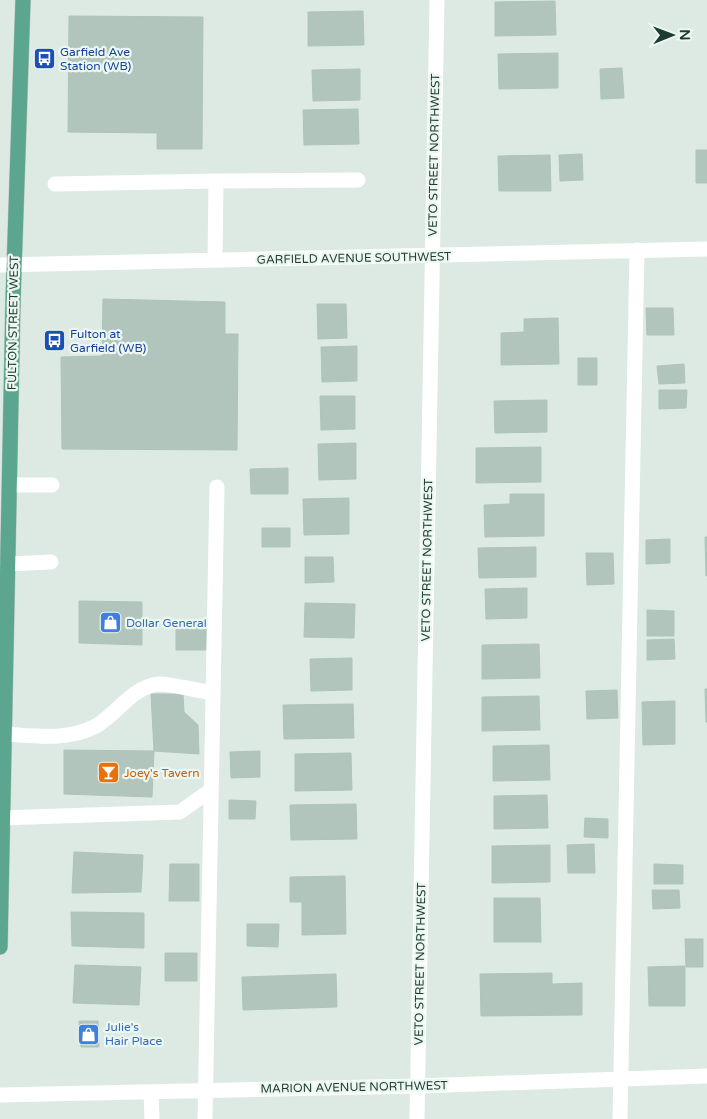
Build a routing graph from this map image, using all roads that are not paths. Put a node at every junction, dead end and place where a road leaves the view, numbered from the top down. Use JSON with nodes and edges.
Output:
{"nodes":[{"id":1,"x":23,"y":0,"type":"edge"},
{"id":2,"x":437,"y":0,"type":"edge"},
{"id":3,"x":358,"y":180,"type":"dead end"},
{"id":4,"x":216,"y":181,"type":"junction"},
{"id":5,"x":55,"y":184,"type":"dead end"},
{"id":6,"x":707,"y":248,"type":"edge"},
{"id":7,"x":637,"y":250,"type":"junction"},
{"id":8,"x":432,"y":256,"type":"junction"},
{"id":9,"x":215,"y":260,"type":"junction"},
{"id":10,"x":7,"y":265,"type":"edge"},
{"id":11,"x":10,"y":485,"type":"junction"},
{"id":12,"x":52,"y":485,"type":"dead end"},
{"id":13,"x":216,"y":487,"type":"dead end"},
{"id":14,"x":51,"y":562,"type":"dead end"},
{"id":15,"x":8,"y":564,"type":"junction"},
{"id":16,"x":213,"y":693,"type":"junction"},
{"id":17,"x":5,"y":734,"type":"junction"},
{"id":18,"x":2,"y":785,"type":"edge"},
{"id":19,"x":211,"y":790,"type":"junction"},
{"id":20,"x":2,"y":818,"type":"edge"},
{"id":21,"x":0,"y":947,"type":"edge"},
{"id":22,"x":707,"y":1076,"type":"edge"},
{"id":23,"x":620,"y":1079,"type":"junction"},
{"id":24,"x":418,"y":1086,"type":"junction"},
{"id":25,"x":206,"y":1091,"type":"junction"},
{"id":26,"x":151,"y":1092,"type":"junction"},
{"id":27,"x":0,"y":1095,"type":"edge"},
{"id":28,"x":152,"y":1119,"type":"edge"},
{"id":29,"x":205,"y":1119,"type":"edge"},
{"id":30,"x":417,"y":1119,"type":"edge"},
{"id":31,"x":620,"y":1119,"type":"edge"}],
"edges":[{"from":1,"to":10,"type":"main road","name":"FULTON STREET WEST"},
{"from":2,"to":8,"type":"street","name":"VETO STREET NORTHWEST"},
{"from":3,"to":4,"type":"street"},
{"from":4,"to":5,"type":"street"},
{"from":4,"to":9,"type":"street"},
{"from":6,"to":7,"type":"street","name":"GARFIELD AVENUE SOUTHWEST"},
{"from":7,"to":8,"type":"street","name":"GARFIELD AVENUE SOUTHWEST"},
{"from":7,"to":23,"type":"street"},
{"from":8,"to":9,"type":"street","name":"GARFIELD AVENUE SOUTHWEST"},
{"from":8,"to":24,"type":"street","name":"VETO STREET NORTHWEST"},
{"from":9,"to":10,"type":"street","name":"GARFIELD AVENUE SOUTHWEST"},
{"from":10,"to":11,"type":"main road","name":"FULTON STREET WEST"},
{"from":11,"to":12,"type":"street"},
{"from":11,"to":15,"type":"main road","name":"FULTON STREET WEST"},
{"from":13,"to":16,"type":"street"},
{"from":14,"to":15,"type":"street"},
{"from":15,"to":17,"type":"main road","name":"FULTON STREET WEST"},
{"from":16,"to":17,"type":"street"},
{"from":16,"to":19,"type":"street"},
{"from":17,"to":18,"type":"main road","name":"FULTON STREET WEST"},
{"from":18,"to":20,"type":"main road","name":"FULTON STREET WEST"},
{"from":19,"to":20,"type":"street"},
{"from":19,"to":25,"type":"street"},
{"from":20,"to":21,"type":"main road","name":"FULTON STREET WEST"},
{"from":22,"to":23,"type":"street","name":"MARION AVENUE NORTHWEST"},
{"from":23,"to":24,"type":"street","name":"MARION AVENUE NORTHWEST"},
{"from":23,"to":31,"type":"street"},
{"from":24,"to":25,"type":"street","name":"MARION AVENUE NORTHWEST"},
{"from":24,"to":30,"type":"street","name":"VETO STREET NORTHWEST"},
{"from":25,"to":26,"type":"street","name":"MARION AVENUE NORTHWEST"},
{"from":25,"to":29,"type":"street"},
{"from":26,"to":27,"type":"street","name":"MARION AVENUE NORTHWEST"},
{"from":26,"to":28,"type":"street"}]}
